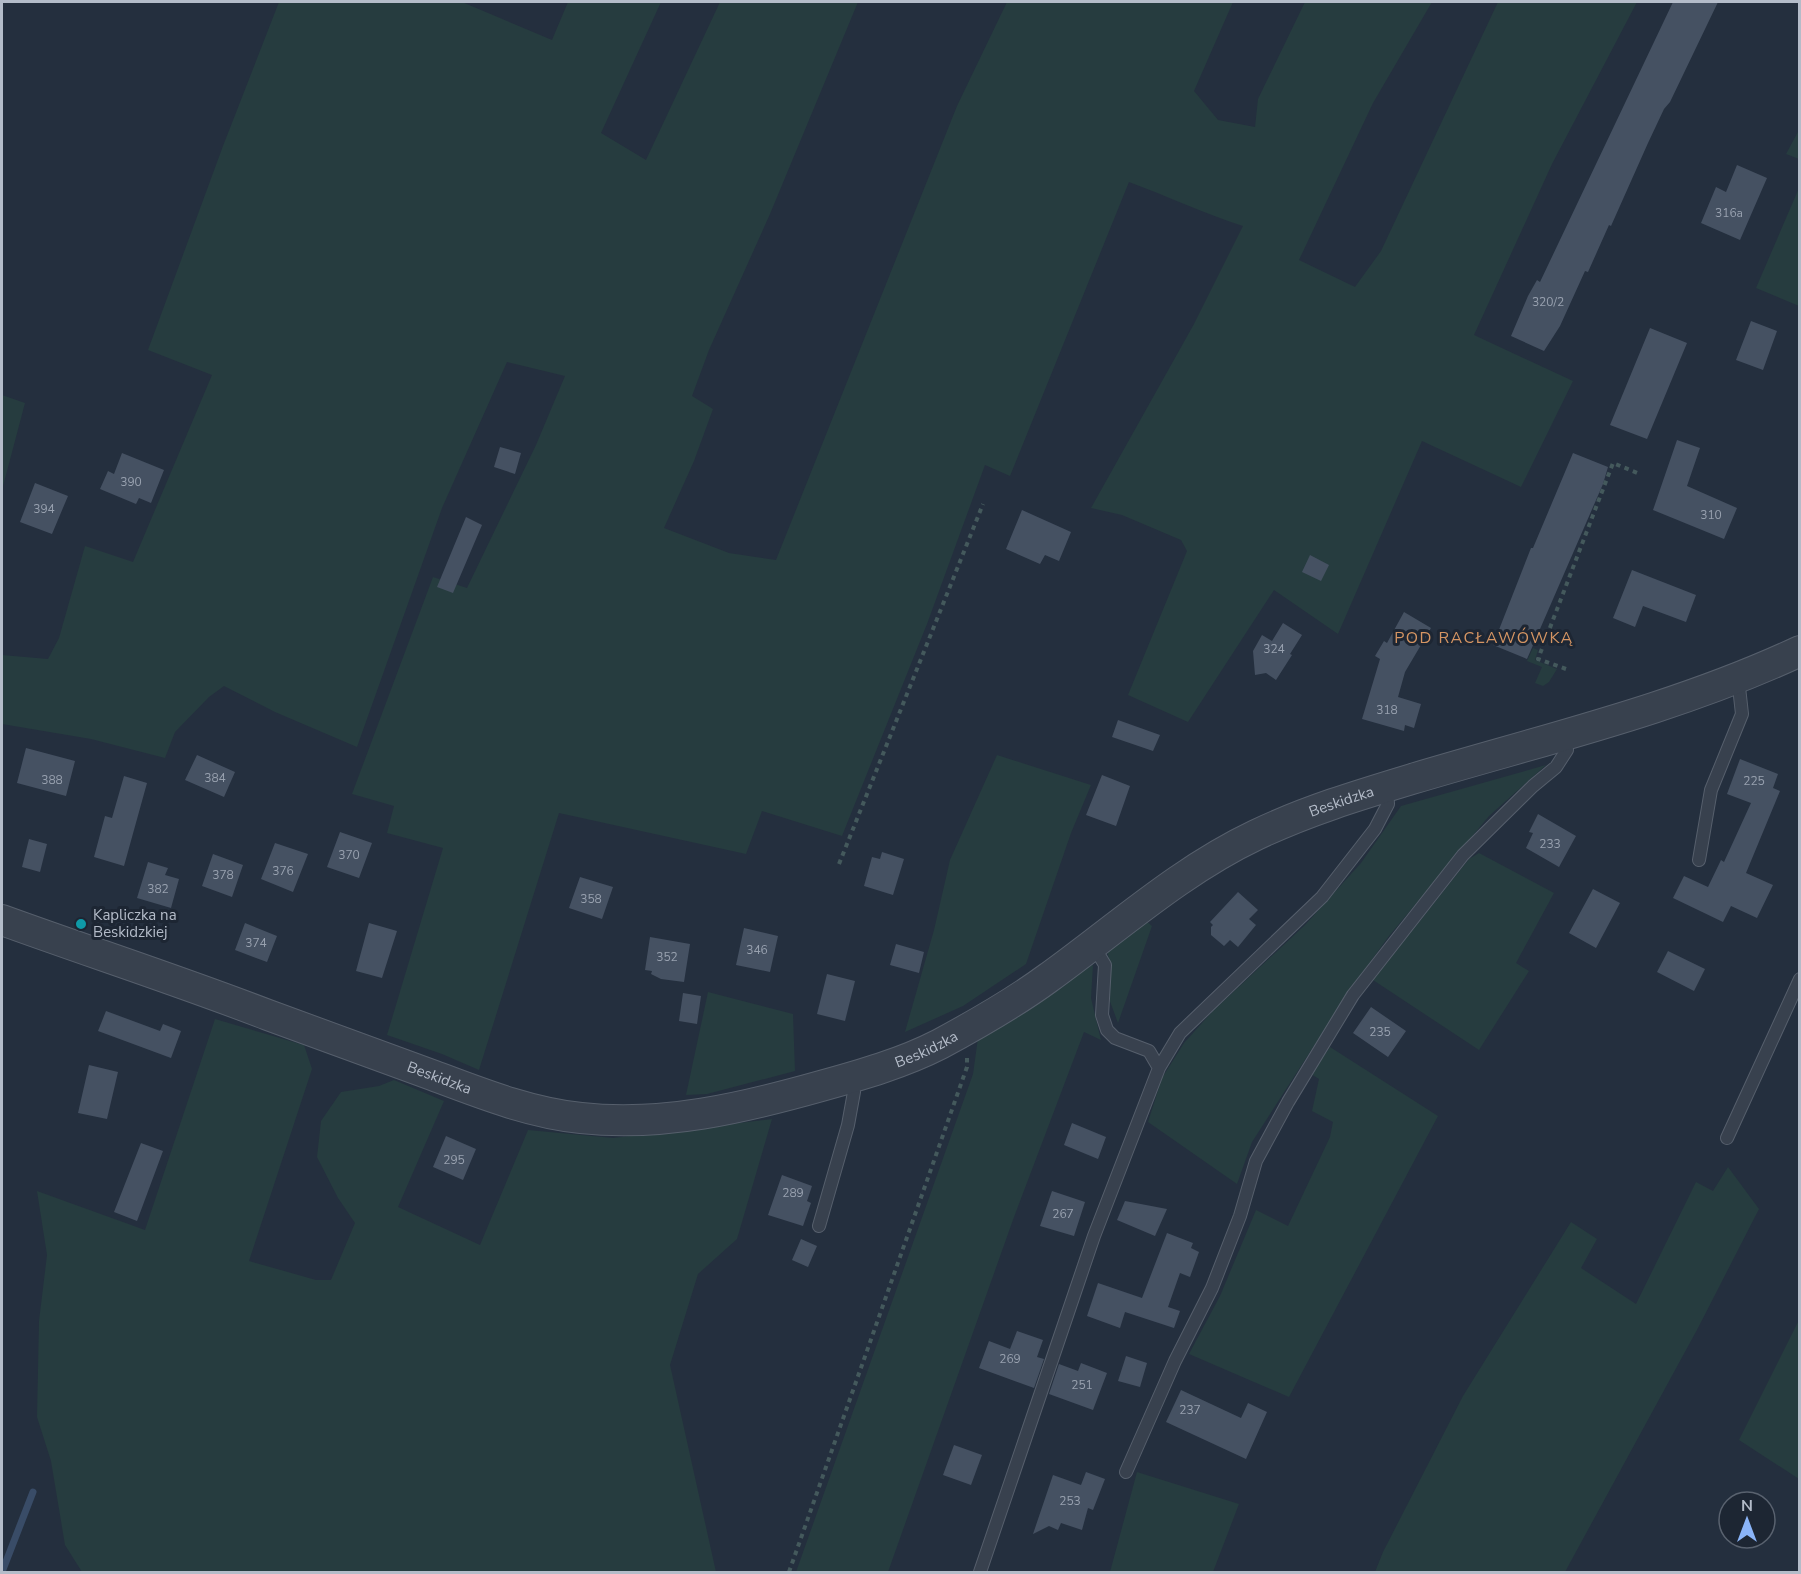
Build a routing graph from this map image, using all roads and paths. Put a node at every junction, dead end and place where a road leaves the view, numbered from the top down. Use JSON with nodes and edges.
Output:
{"nodes":[{"id":1,"x":1640,"y":474,"type":"dead end"},
{"id":2,"x":983,"y":504,"type":"dead end"},
{"id":3,"x":1800,"y":651,"type":"edge"},
{"id":4,"x":1566,"y":669,"type":"dead end"},
{"id":5,"x":1738,"y":678,"type":"junction"},
{"id":6,"x":1565,"y":735,"type":"junction"},
{"id":7,"x":1387,"y":786,"type":"junction"},
{"id":8,"x":1699,"y":860,"type":"dead end"},
{"id":9,"x":839,"y":864,"type":"dead end"},
{"id":10,"x":2,"y":920,"type":"edge"},
{"id":11,"x":1092,"y":944,"type":"junction"},
{"id":12,"x":1800,"y":979,"type":"edge"},
{"id":13,"x":965,"y":1031,"type":"junction"},
{"id":14,"x":1159,"y":1068,"type":"junction"},
{"id":15,"x":851,"y":1077,"type":"junction"},
{"id":16,"x":1727,"y":1138,"type":"dead end"},
{"id":17,"x":819,"y":1226,"type":"dead end"},
{"id":18,"x":1126,"y":1472,"type":"dead end"},
{"id":19,"x":789,"y":1572,"type":"edge"},
{"id":20,"x":980,"y":1572,"type":"edge"}],
"edges":[{"from":1,"to":4,"type":"path"},
{"from":2,"to":9,"type":"path"},
{"from":3,"to":5,"type":"street","name":"Beskidzka"},
{"from":5,"to":6,"type":"street","name":"Beskidzka"},
{"from":5,"to":8,"type":"lane"},
{"from":6,"to":7,"type":"street","name":"Beskidzka"},
{"from":6,"to":18,"type":"lane"},
{"from":7,"to":11,"type":"street","name":"Beskidzka"},
{"from":7,"to":14,"type":"lane"},
{"from":10,"to":15,"type":"street","name":"Beskidzka"},
{"from":11,"to":13,"type":"street","name":"Beskidzka"},
{"from":11,"to":14,"type":"lane"},
{"from":12,"to":16,"type":"lane"},
{"from":13,"to":15,"type":"street","name":"Beskidzka"},
{"from":13,"to":19,"type":"path"},
{"from":14,"to":20,"type":"lane"},
{"from":15,"to":17,"type":"lane"}]}
